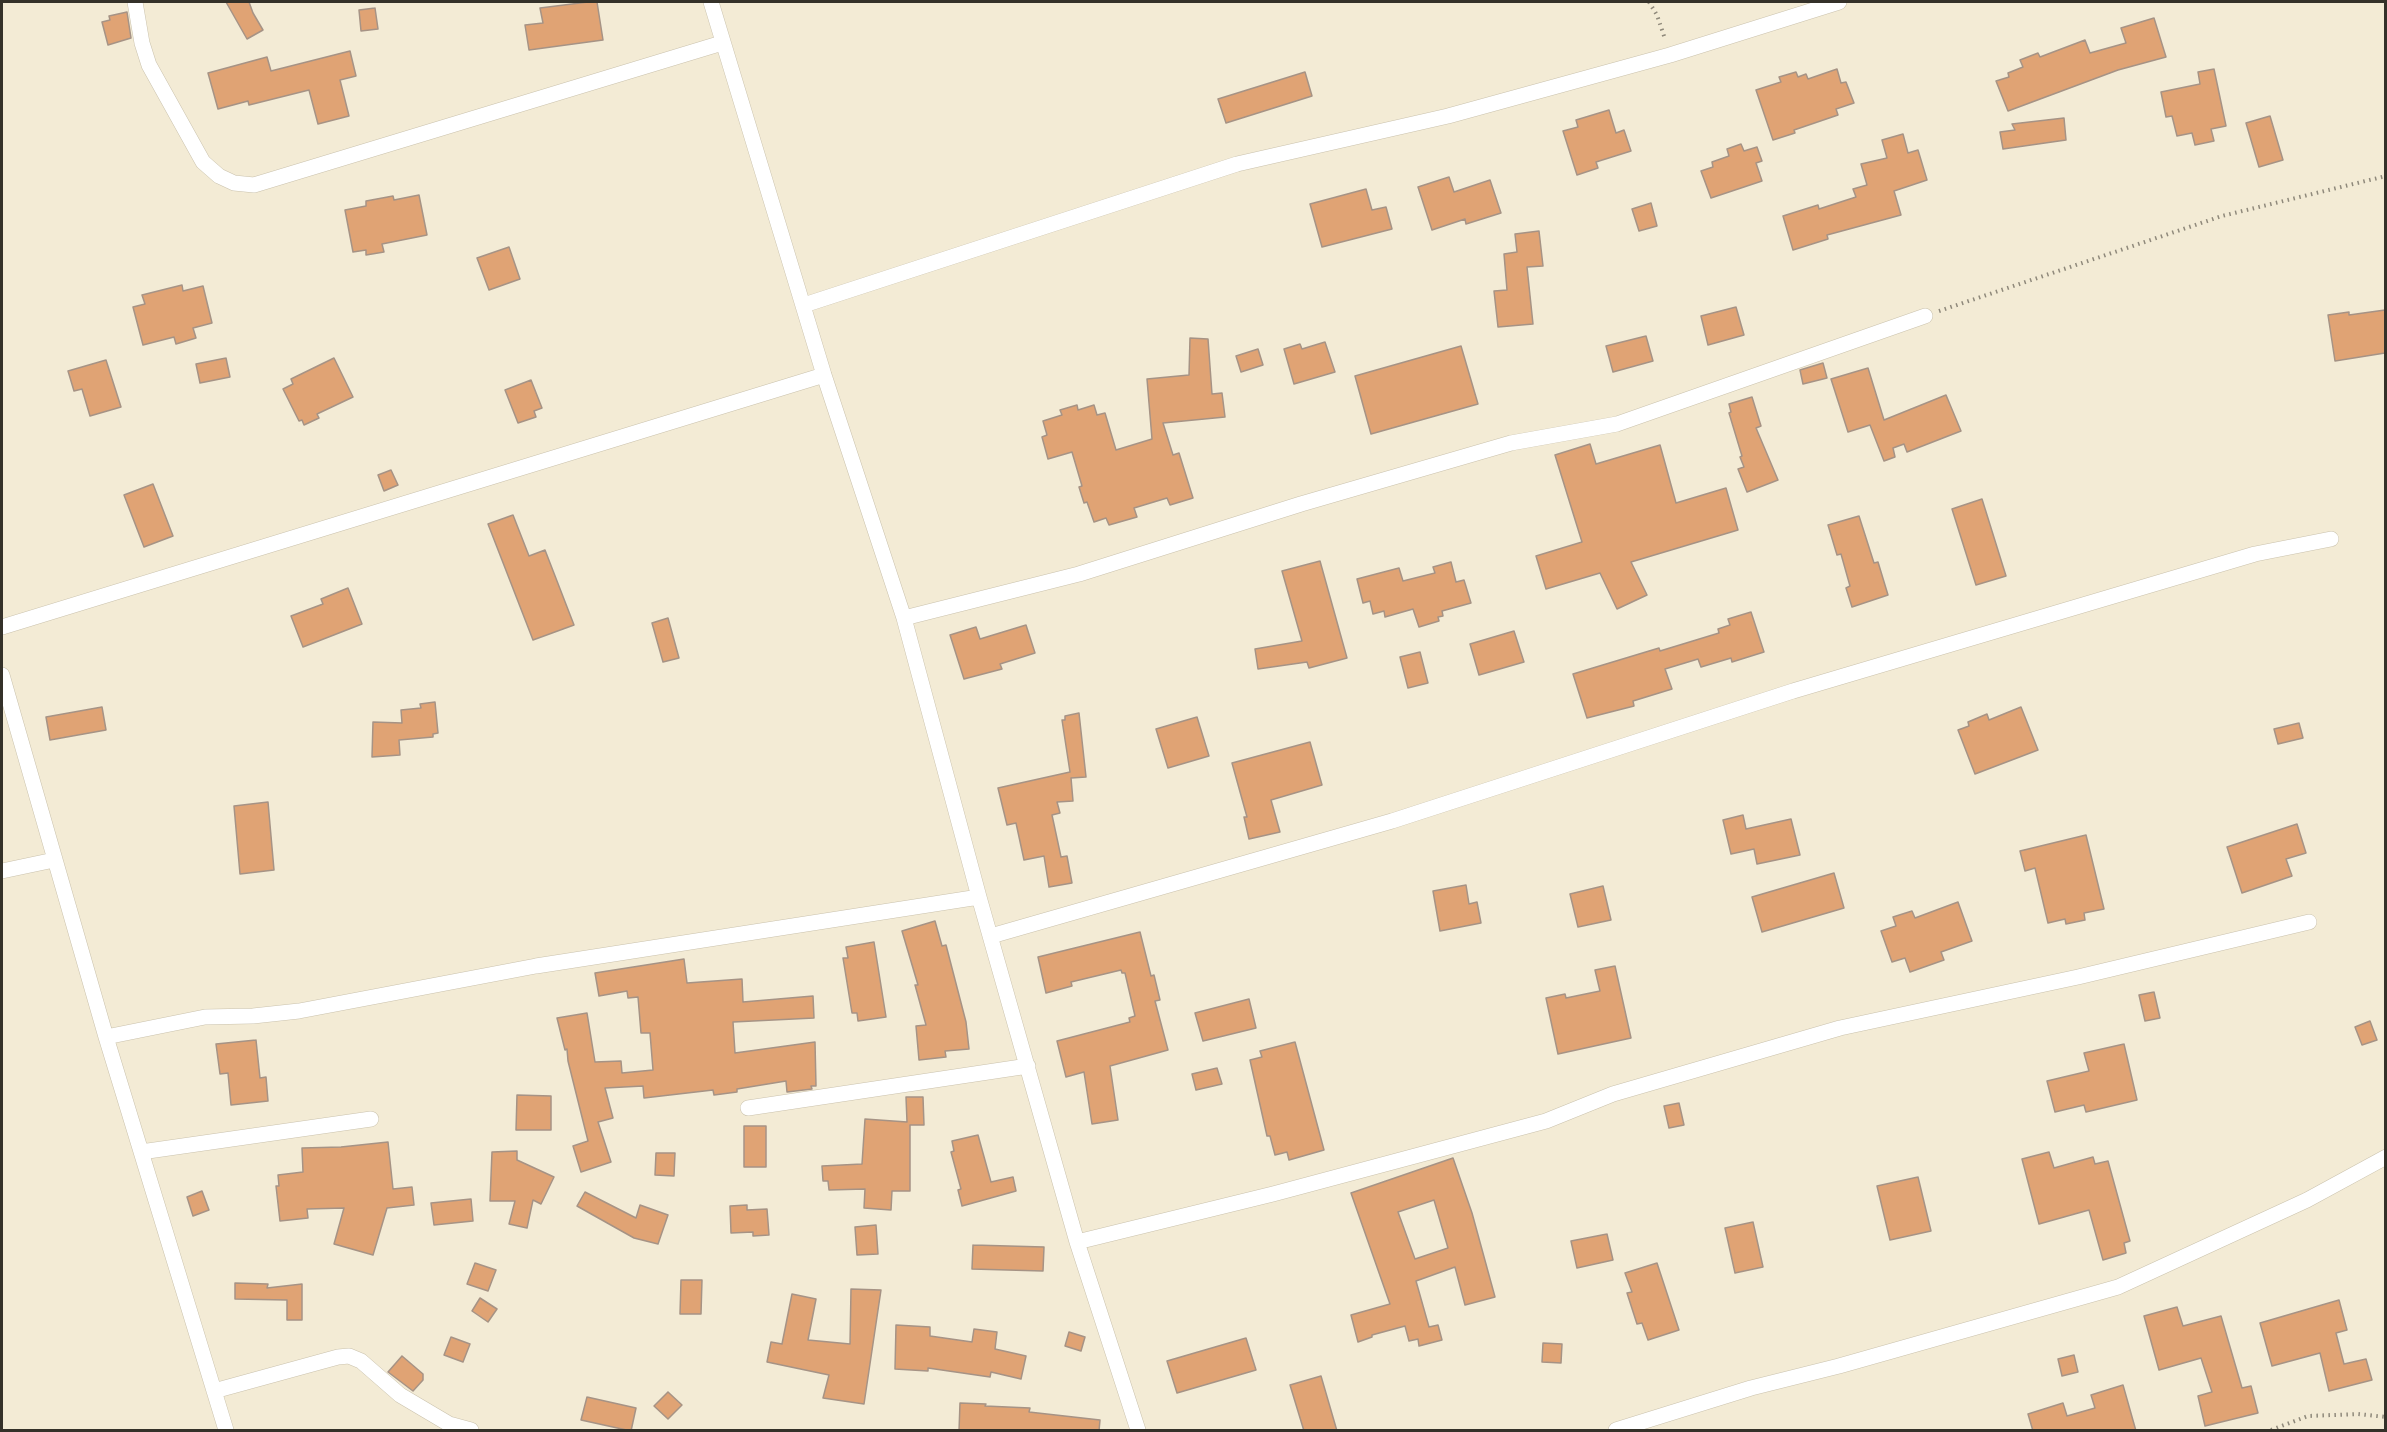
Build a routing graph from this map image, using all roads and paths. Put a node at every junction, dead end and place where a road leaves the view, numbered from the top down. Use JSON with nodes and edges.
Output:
{"nodes":[{"id":1,"x":135,"y":2,"type":"edge"},
{"id":2,"x":711,"y":2,"type":"edge"},
{"id":3,"x":1649,"y":2,"type":"edge"},
{"id":4,"x":1839,"y":2,"type":"edge"},
{"id":5,"x":722,"y":43,"type":"junction"},
{"id":6,"x":1670,"y":55,"type":"junction"},
{"id":7,"x":2385,"y":176,"type":"edge"},
{"id":8,"x":804,"y":305,"type":"junction"},
{"id":9,"x":1925,"y":316,"type":"joint"},
{"id":10,"x":824,"y":375,"type":"junction"},
{"id":11,"x":2331,"y":539,"type":"dead end"},
{"id":12,"x":904,"y":618,"type":"junction"},
{"id":13,"x":2,"y":627,"type":"edge"},
{"id":14,"x":2,"y":675,"type":"edge"},
{"id":15,"x":54,"y":860,"type":"junction"},
{"id":16,"x":2,"y":871,"type":"edge"},
{"id":17,"x":979,"y":897,"type":"junction"},
{"id":18,"x":2308,"y":922,"type":"dead end"},
{"id":19,"x":991,"y":936,"type":"junction"},
{"id":20,"x":106,"y":1037,"type":"junction"},
{"id":21,"x":1028,"y":1066,"type":"junction"},
{"id":22,"x":748,"y":1108,"type":"dead end"},
{"id":23,"x":371,"y":1119,"type":"dead end"},
{"id":24,"x":141,"y":1152,"type":"junction"},
{"id":25,"x":2385,"y":1157,"type":"edge"},
{"id":26,"x":1077,"y":1242,"type":"junction"},
{"id":27,"x":214,"y":1391,"type":"junction"},
{"id":28,"x":2385,"y":1418,"type":"edge"},
{"id":29,"x":226,"y":1431,"type":"edge"},
{"id":30,"x":471,"y":1431,"type":"edge"},
{"id":31,"x":1138,"y":1431,"type":"edge"},
{"id":32,"x":1616,"y":1431,"type":"edge"},
{"id":33,"x":2271,"y":1431,"type":"edge"}],
"edges":[{"from":1,"to":5,"type":"street"},
{"from":2,"to":5,"type":"street"},
{"from":3,"to":6,"type":"path"},
{"from":4,"to":6,"type":"street"},
{"from":5,"to":8,"type":"street"},
{"from":6,"to":8,"type":"street"},
{"from":7,"to":9,"type":"path"},
{"from":8,"to":10,"type":"street"},
{"from":9,"to":12,"type":"street"},
{"from":10,"to":12,"type":"street"},
{"from":10,"to":13,"type":"street"},
{"from":11,"to":19,"type":"street"},
{"from":12,"to":17,"type":"street"},
{"from":14,"to":15,"type":"street"},
{"from":15,"to":16,"type":"street"},
{"from":15,"to":20,"type":"street"},
{"from":17,"to":19,"type":"street"},
{"from":17,"to":20,"type":"street"},
{"from":18,"to":26,"type":"street"},
{"from":19,"to":21,"type":"street"},
{"from":20,"to":24,"type":"street"},
{"from":21,"to":22,"type":"street"},
{"from":21,"to":26,"type":"street"},
{"from":23,"to":24,"type":"street"},
{"from":24,"to":27,"type":"street"},
{"from":25,"to":32,"type":"street"},
{"from":26,"to":31,"type":"street"},
{"from":27,"to":29,"type":"street"},
{"from":27,"to":30,"type":"street"},
{"from":28,"to":33,"type":"path"}]}
